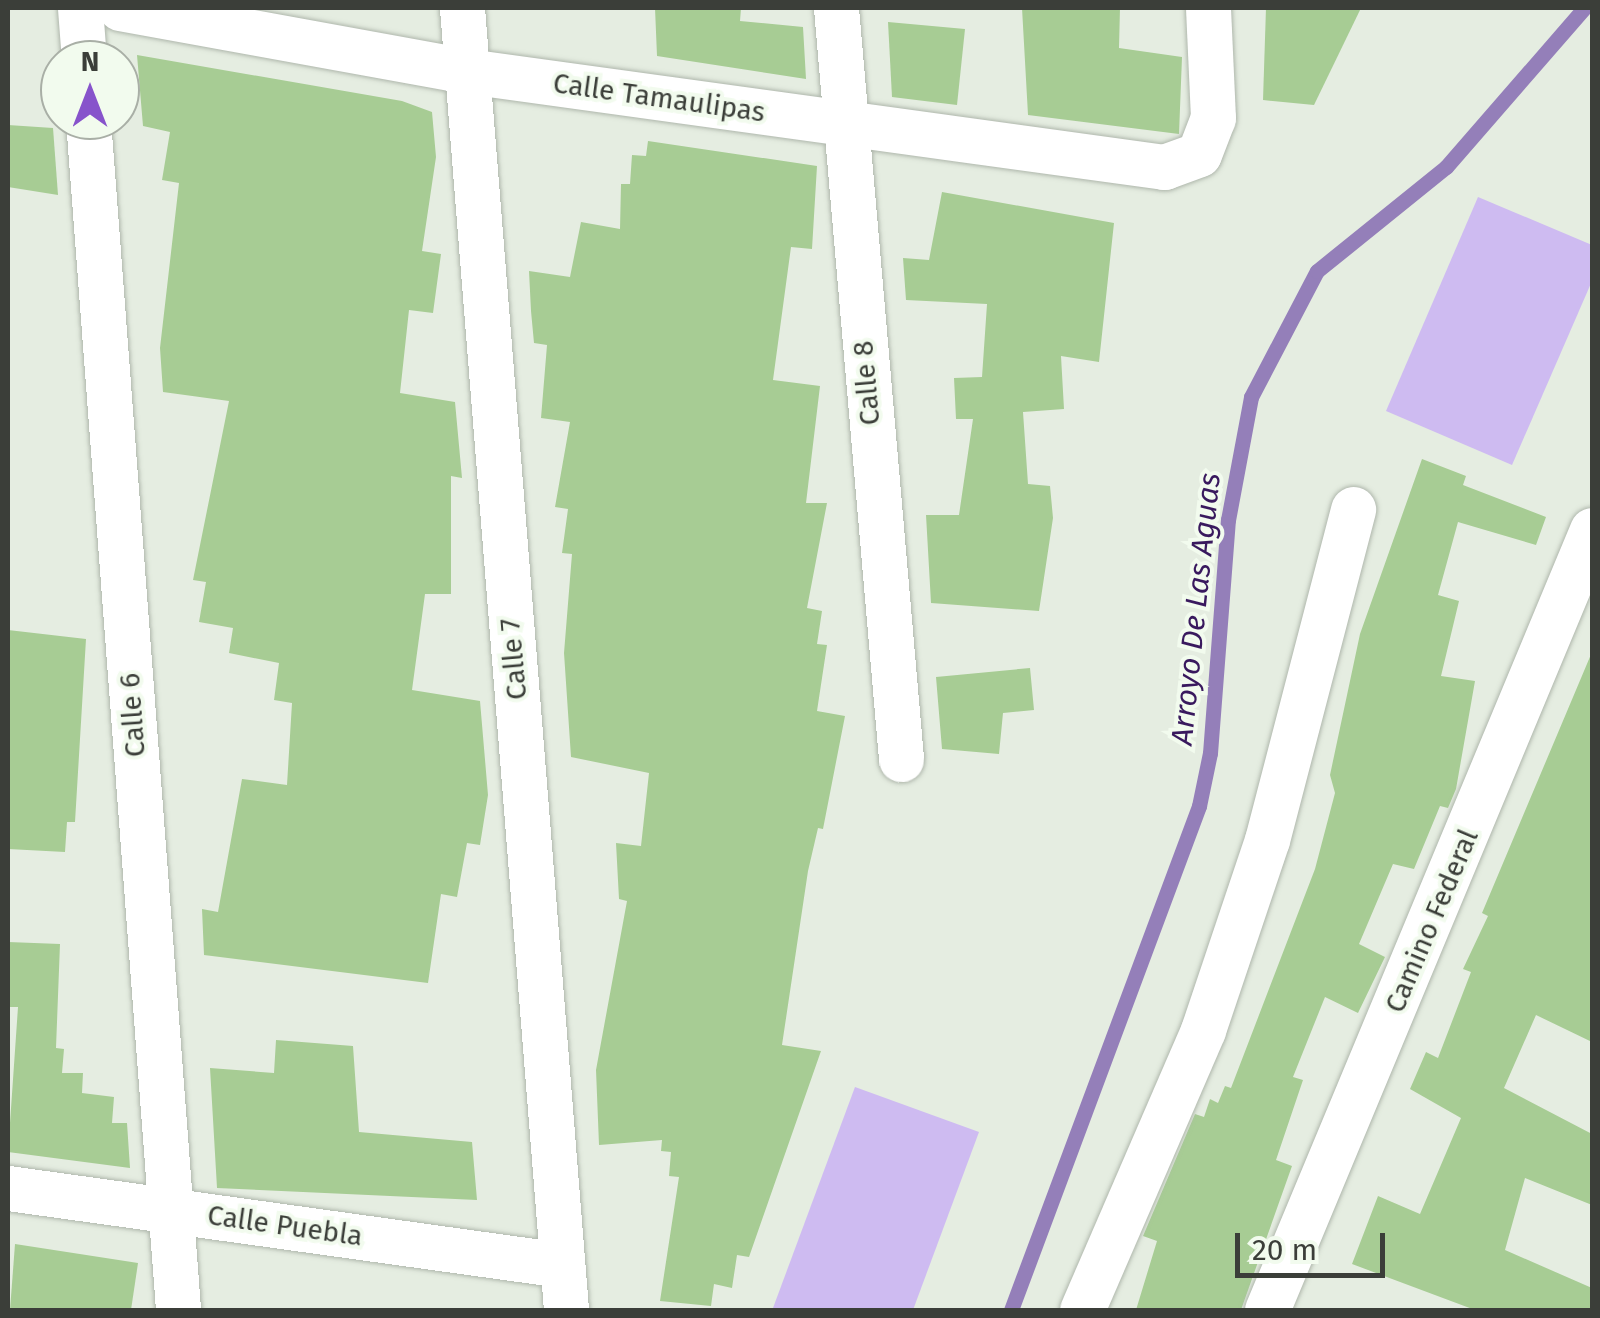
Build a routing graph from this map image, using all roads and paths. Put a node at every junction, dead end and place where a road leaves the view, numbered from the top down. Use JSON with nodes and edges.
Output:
{"nodes":[{"id":1,"x":80,"y":8,"type":"edge"},
{"id":2,"x":120,"y":8,"type":"edge"},
{"id":3,"x":462,"y":8,"type":"edge"},
{"id":4,"x":836,"y":8,"type":"edge"},
{"id":5,"x":1208,"y":8,"type":"edge"},
{"id":6,"x":82,"y":40,"type":"edge"},
{"id":7,"x":467,"y":70,"type":"junction"},
{"id":8,"x":844,"y":124,"type":"junction"},
{"id":9,"x":90,"y":140,"type":"edge"},
{"id":10,"x":1352,"y":508,"type":"dead end"},
{"id":11,"x":1592,"y":530,"type":"edge"},
{"id":12,"x":901,"y":759,"type":"dead end"},
{"id":13,"x":8,"y":1188,"type":"edge"},
{"id":14,"x":171,"y":1210,"type":"junction"},
{"id":15,"x":562,"y":1265,"type":"junction"},
{"id":16,"x":178,"y":1310,"type":"edge"},
{"id":17,"x":566,"y":1310,"type":"edge"},
{"id":18,"x":1082,"y":1310,"type":"edge"},
{"id":19,"x":1267,"y":1310,"type":"edge"}],
"edges":[{"from":1,"to":6,"type":"street"},
{"from":2,"to":7,"type":"street","name":"Calle Tamaulipas"},
{"from":3,"to":7,"type":"street","name":"Calle 7"},
{"from":4,"to":8,"type":"street","name":"Calle 8"},
{"from":5,"to":8,"type":"street","name":"Calle Tamaulipas"},
{"from":7,"to":8,"type":"street","name":"Calle Tamaulipas"},
{"from":7,"to":15,"type":"street","name":"Calle 7"},
{"from":8,"to":12,"type":"street","name":"Calle 8"},
{"from":9,"to":14,"type":"street","name":"Calle 6"},
{"from":10,"to":18,"type":"street"},
{"from":11,"to":19,"type":"street","name":"Camino Federal"},
{"from":13,"to":14,"type":"street","name":"Calle Puebla"},
{"from":14,"to":15,"type":"street","name":"Calle Puebla"},
{"from":14,"to":16,"type":"street","name":"Calle 6"},
{"from":15,"to":17,"type":"street","name":"Calle 7"}]}
